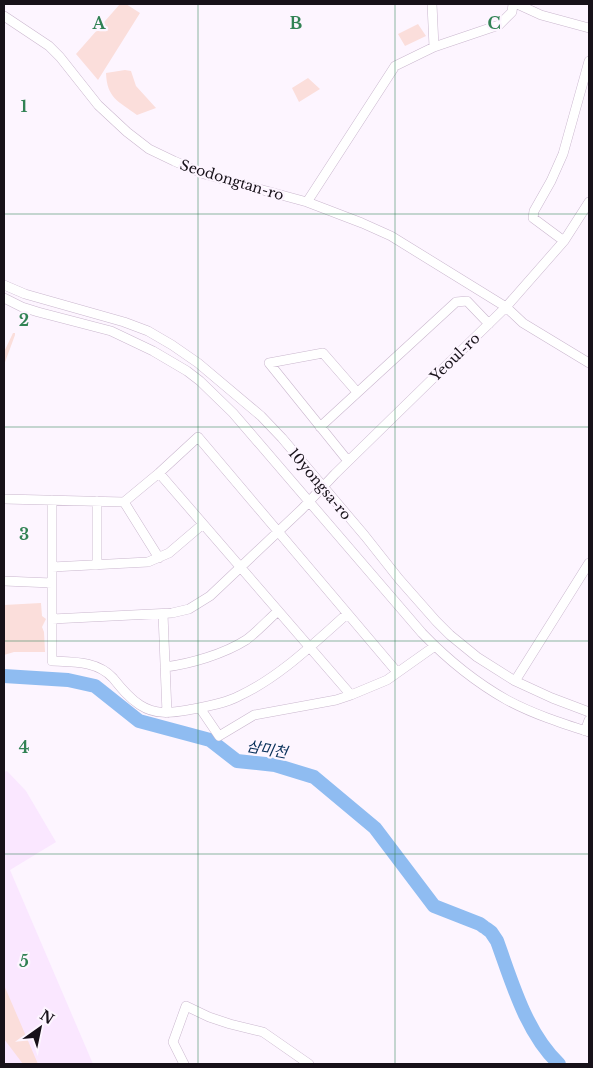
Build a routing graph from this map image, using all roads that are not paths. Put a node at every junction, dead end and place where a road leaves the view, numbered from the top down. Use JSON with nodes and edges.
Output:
{"nodes":[{"id":1,"x":432,"y":4,"type":"edge"},
{"id":2,"x":515,"y":4,"type":"edge"},
{"id":3,"x":4,"y":16,"type":"edge"},
{"id":4,"x":589,"y":28,"type":"edge"},
{"id":5,"x":434,"y":47,"type":"junction"},
{"id":6,"x":589,"y":61,"type":"edge"},
{"id":7,"x":307,"y":202,"type":"junction"},
{"id":8,"x":589,"y":202,"type":"edge"},
{"id":9,"x":564,"y":241,"type":"junction"},
{"id":10,"x":4,"y":285,"type":"edge"},
{"id":11,"x":4,"y":292,"type":"edge"},
{"id":12,"x":26,"y":294,"type":"junction"},
{"id":13,"x":4,"y":298,"type":"edge"},
{"id":14,"x":4,"y":305,"type":"edge"},
{"id":15,"x":22,"y":307,"type":"junction"},
{"id":16,"x":506,"y":307,"type":"junction"},
{"id":17,"x":489,"y":324,"type":"junction"},
{"id":18,"x":589,"y":363,"type":"edge"},
{"id":19,"x":357,"y":392,"type":"junction"},
{"id":20,"x":320,"y":427,"type":"junction"},
{"id":21,"x":348,"y":461,"type":"junction"},
{"id":22,"x":159,"y":473,"type":"junction"},
{"id":23,"x":322,"y":487,"type":"junction"},
{"id":24,"x":4,"y":499,"type":"edge"},
{"id":25,"x":52,"y":500,"type":"junction"},
{"id":26,"x":96,"y":501,"type":"junction"},
{"id":27,"x":124,"y":502,"type":"junction"},
{"id":28,"x":309,"y":502,"type":"junction"},
{"id":29,"x":203,"y":524,"type":"junction"},
{"id":30,"x":278,"y":532,"type":"junction"},
{"id":31,"x":159,"y":558,"type":"junction"},
{"id":32,"x":589,"y":563,"type":"edge"},
{"id":33,"x":97,"y":565,"type":"junction"},
{"id":34,"x":52,"y":567,"type":"junction"},
{"id":35,"x":240,"y":567,"type":"junction"},
{"id":36,"x":4,"y":581,"type":"edge"},
{"id":37,"x":52,"y":584,"type":"junction"},
{"id":38,"x":278,"y":611,"type":"junction"},
{"id":39,"x":163,"y":614,"type":"junction"},
{"id":40,"x":348,"y":614,"type":"junction"},
{"id":41,"x":52,"y":618,"type":"junction"},
{"id":42,"x":435,"y":646,"type":"junction"},
{"id":43,"x":309,"y":647,"type":"junction"},
{"id":44,"x":165,"y":668,"type":"junction"},
{"id":45,"x":397,"y":672,"type":"junction"},
{"id":46,"x":515,"y":681,"type":"junction"},
{"id":47,"x":351,"y":695,"type":"junction"},
{"id":48,"x":200,"y":708,"type":"junction"},
{"id":49,"x":589,"y":712,"type":"edge"},
{"id":50,"x":167,"y":713,"type":"junction"},
{"id":51,"x":589,"y":720,"type":"edge"},
{"id":52,"x":587,"y":732,"type":"edge"},
{"id":53,"x":184,"y":1064,"type":"edge"},
{"id":54,"x":309,"y":1064,"type":"edge"}],
"edges":[{"from":1,"to":5,"type":"street"},
{"from":2,"to":4,"type":"street"},
{"from":2,"to":5,"type":"street"},
{"from":3,"to":7,"type":"street","name":"Seodongtan-ro"},
{"from":5,"to":7,"type":"street"},
{"from":6,"to":9,"type":"street"},
{"from":7,"to":16,"type":"street","name":"Seodongtan-ro"},
{"from":8,"to":9,"type":"street","name":"Yeoul-ro"},
{"from":9,"to":16,"type":"street","name":"Yeoul-ro"},
{"from":10,"to":12,"type":"street","name":"10yongsa-ro"},
{"from":11,"to":12,"type":"street","name":"10yongsa-ro"},
{"from":12,"to":23,"type":"street","name":"10yongsa-ro"},
{"from":13,"to":15,"type":"street","name":"10yongsa-ro"},
{"from":14,"to":15,"type":"street"},
{"from":15,"to":28,"type":"street","name":"10yongsa-ro"},
{"from":16,"to":17,"type":"street","name":"Yeoul-ro"},
{"from":16,"to":18,"type":"street","name":"Seodongtan-ro"},
{"from":17,"to":19,"type":"street"},
{"from":17,"to":21,"type":"street","name":"Yeoul-ro"},
{"from":19,"to":20,"type":"street"},
{"from":19,"to":20,"type":"street"},
{"from":20,"to":21,"type":"street"},
{"from":21,"to":23,"type":"street","name":"Yeoul-ro"},
{"from":22,"to":27,"type":"street"},
{"from":22,"to":29,"type":"street"},
{"from":22,"to":30,"type":"street"},
{"from":23,"to":28,"type":"street","name":"Yeoul-ro"},
{"from":23,"to":46,"type":"street","name":"10yongsa-ro"},
{"from":24,"to":25,"type":"street"},
{"from":25,"to":26,"type":"street"},
{"from":25,"to":34,"type":"street"},
{"from":26,"to":27,"type":"street"},
{"from":26,"to":33,"type":"street"},
{"from":27,"to":31,"type":"street"},
{"from":28,"to":30,"type":"street","name":"Yeoul-ro"},
{"from":28,"to":42,"type":"street","name":"10yongsa-ro"},
{"from":29,"to":31,"type":"street"},
{"from":29,"to":35,"type":"street"},
{"from":30,"to":35,"type":"street","name":"Yeoul-ro"},
{"from":30,"to":40,"type":"street"},
{"from":31,"to":33,"type":"street"},
{"from":32,"to":46,"type":"street"},
{"from":33,"to":34,"type":"street"},
{"from":34,"to":37,"type":"street"},
{"from":35,"to":38,"type":"street"},
{"from":35,"to":39,"type":"street","name":"Yeoul-ro"},
{"from":36,"to":37,"type":"street"},
{"from":37,"to":41,"type":"street"},
{"from":38,"to":43,"type":"street"},
{"from":38,"to":44,"type":"street"},
{"from":39,"to":41,"type":"street","name":"Yeoul-ro"},
{"from":39,"to":44,"type":"street"},
{"from":40,"to":43,"type":"street"},
{"from":40,"to":45,"type":"street"},
{"from":41,"to":50,"type":"street"},
{"from":42,"to":45,"type":"street"},
{"from":42,"to":52,"type":"street","name":"10yongsa-ro"},
{"from":43,"to":47,"type":"street"},
{"from":43,"to":48,"type":"street"},
{"from":44,"to":50,"type":"street"},
{"from":45,"to":47,"type":"street"},
{"from":46,"to":49,"type":"street","name":"10yongsa-ro"},
{"from":47,"to":48,"type":"street"},
{"from":48,"to":50,"type":"street"},
{"from":51,"to":52,"type":"street"},
{"from":53,"to":54,"type":"street"}]}
